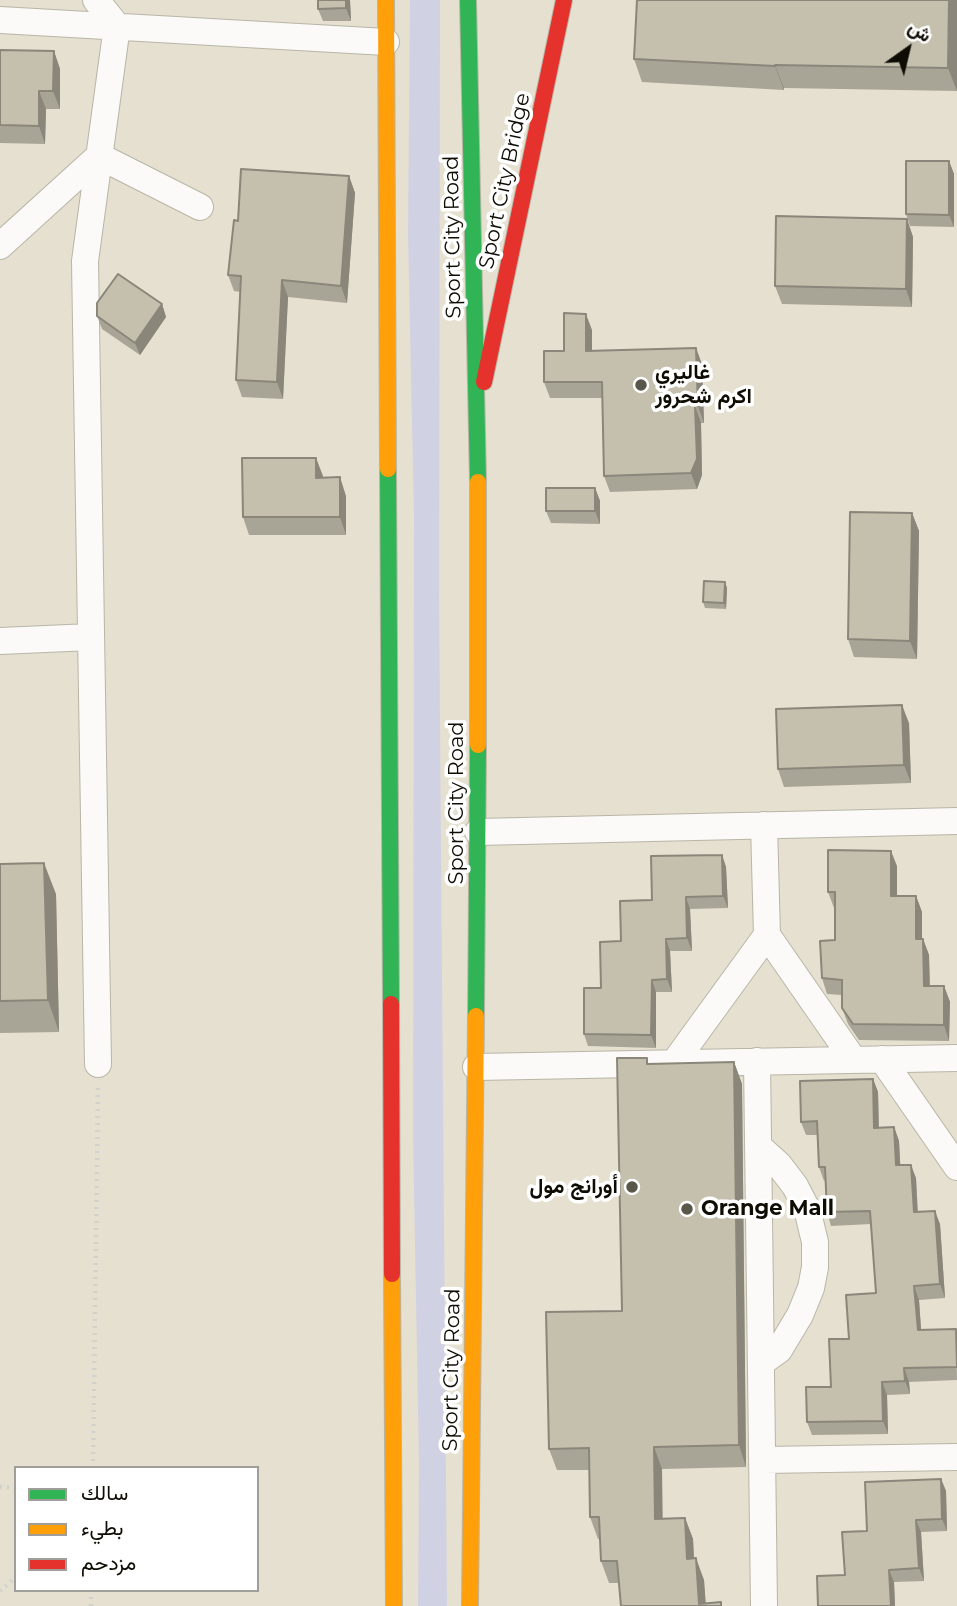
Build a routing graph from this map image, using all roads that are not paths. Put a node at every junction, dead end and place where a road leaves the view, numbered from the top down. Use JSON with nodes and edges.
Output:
{"nodes":[{"id":1,"x":96,"y":0,"type":"edge"},
{"id":2,"x":386,"y":0,"type":"edge"},
{"id":3,"x":468,"y":0,"type":"edge"},
{"id":4,"x":564,"y":0,"type":"edge"},
{"id":5,"x":0,"y":20,"type":"edge"},
{"id":6,"x":117,"y":26,"type":"junction"},
{"id":7,"x":386,"y":42,"type":"junction"},
{"id":8,"x":99,"y":156,"type":"junction"},
{"id":9,"x":200,"y":207,"type":"dead end"},
{"id":10,"x":0,"y":246,"type":"edge"},
{"id":11,"x":478,"y":412,"type":"junction"},
{"id":12,"x":92,"y":637,"type":"junction"},
{"id":13,"x":0,"y":641,"type":"edge"},
{"id":14,"x":957,"y":821,"type":"edge"},
{"id":15,"x":764,"y":825,"type":"junction"},
{"id":16,"x":478,"y":832,"type":"junction"},
{"id":17,"x":767,"y":935,"type":"junction"},
{"id":18,"x":957,"y":1058,"type":"edge"},
{"id":19,"x":853,"y":1059,"type":"junction"},
{"id":20,"x":883,"y":1059,"type":"junction"},
{"id":21,"x":757,"y":1061,"type":"junction"},
{"id":22,"x":674,"y":1063,"type":"junction"},
{"id":23,"x":98,"y":1064,"type":"road end"},
{"id":24,"x":475,"y":1067,"type":"junction"},
{"id":25,"x":758,"y":1146,"type":"junction"},
{"id":26,"x":957,"y":1167,"type":"edge"},
{"id":27,"x":761,"y":1363,"type":"junction"},
{"id":28,"x":957,"y":1457,"type":"edge"},
{"id":29,"x":762,"y":1460,"type":"junction"},
{"id":30,"x":394,"y":1606,"type":"edge"},
{"id":31,"x":470,"y":1606,"type":"edge"},
{"id":32,"x":764,"y":1606,"type":"edge"}],
"edges":[{"from":1,"to":6,"type":"street"},
{"from":2,"to":7,"type":"main road"},
{"from":3,"to":11,"type":"main road","name":"Sport City Road"},
{"from":4,"to":11,"type":"main road","name":"Sport City Bridge"},
{"from":5,"to":6,"type":"street"},
{"from":6,"to":7,"type":"street"},
{"from":6,"to":8,"type":"street"},
{"from":7,"to":30,"type":"main road"},
{"from":8,"to":9,"type":"street"},
{"from":8,"to":10,"type":"street"},
{"from":8,"to":12,"type":"street"},
{"from":11,"to":16,"type":"main road","name":"Sport City Road"},
{"from":12,"to":13,"type":"street"},
{"from":12,"to":23,"type":"street"},
{"from":14,"to":15,"type":"street"},
{"from":15,"to":16,"type":"street"},
{"from":15,"to":17,"type":"street"},
{"from":16,"to":24,"type":"main road","name":"Sport City Road"},
{"from":17,"to":19,"type":"street"},
{"from":17,"to":22,"type":"street"},
{"from":18,"to":20,"type":"street"},
{"from":19,"to":20,"type":"street"},
{"from":19,"to":21,"type":"street"},
{"from":20,"to":26,"type":"street"},
{"from":21,"to":22,"type":"street"},
{"from":21,"to":25,"type":"street"},
{"from":22,"to":24,"type":"street"},
{"from":24,"to":31,"type":"main road","name":"Sport City Road"},
{"from":25,"to":27,"type":"street"},
{"from":25,"to":27,"type":"street"},
{"from":27,"to":29,"type":"street"},
{"from":28,"to":29,"type":"street"},
{"from":29,"to":32,"type":"street"}]}
